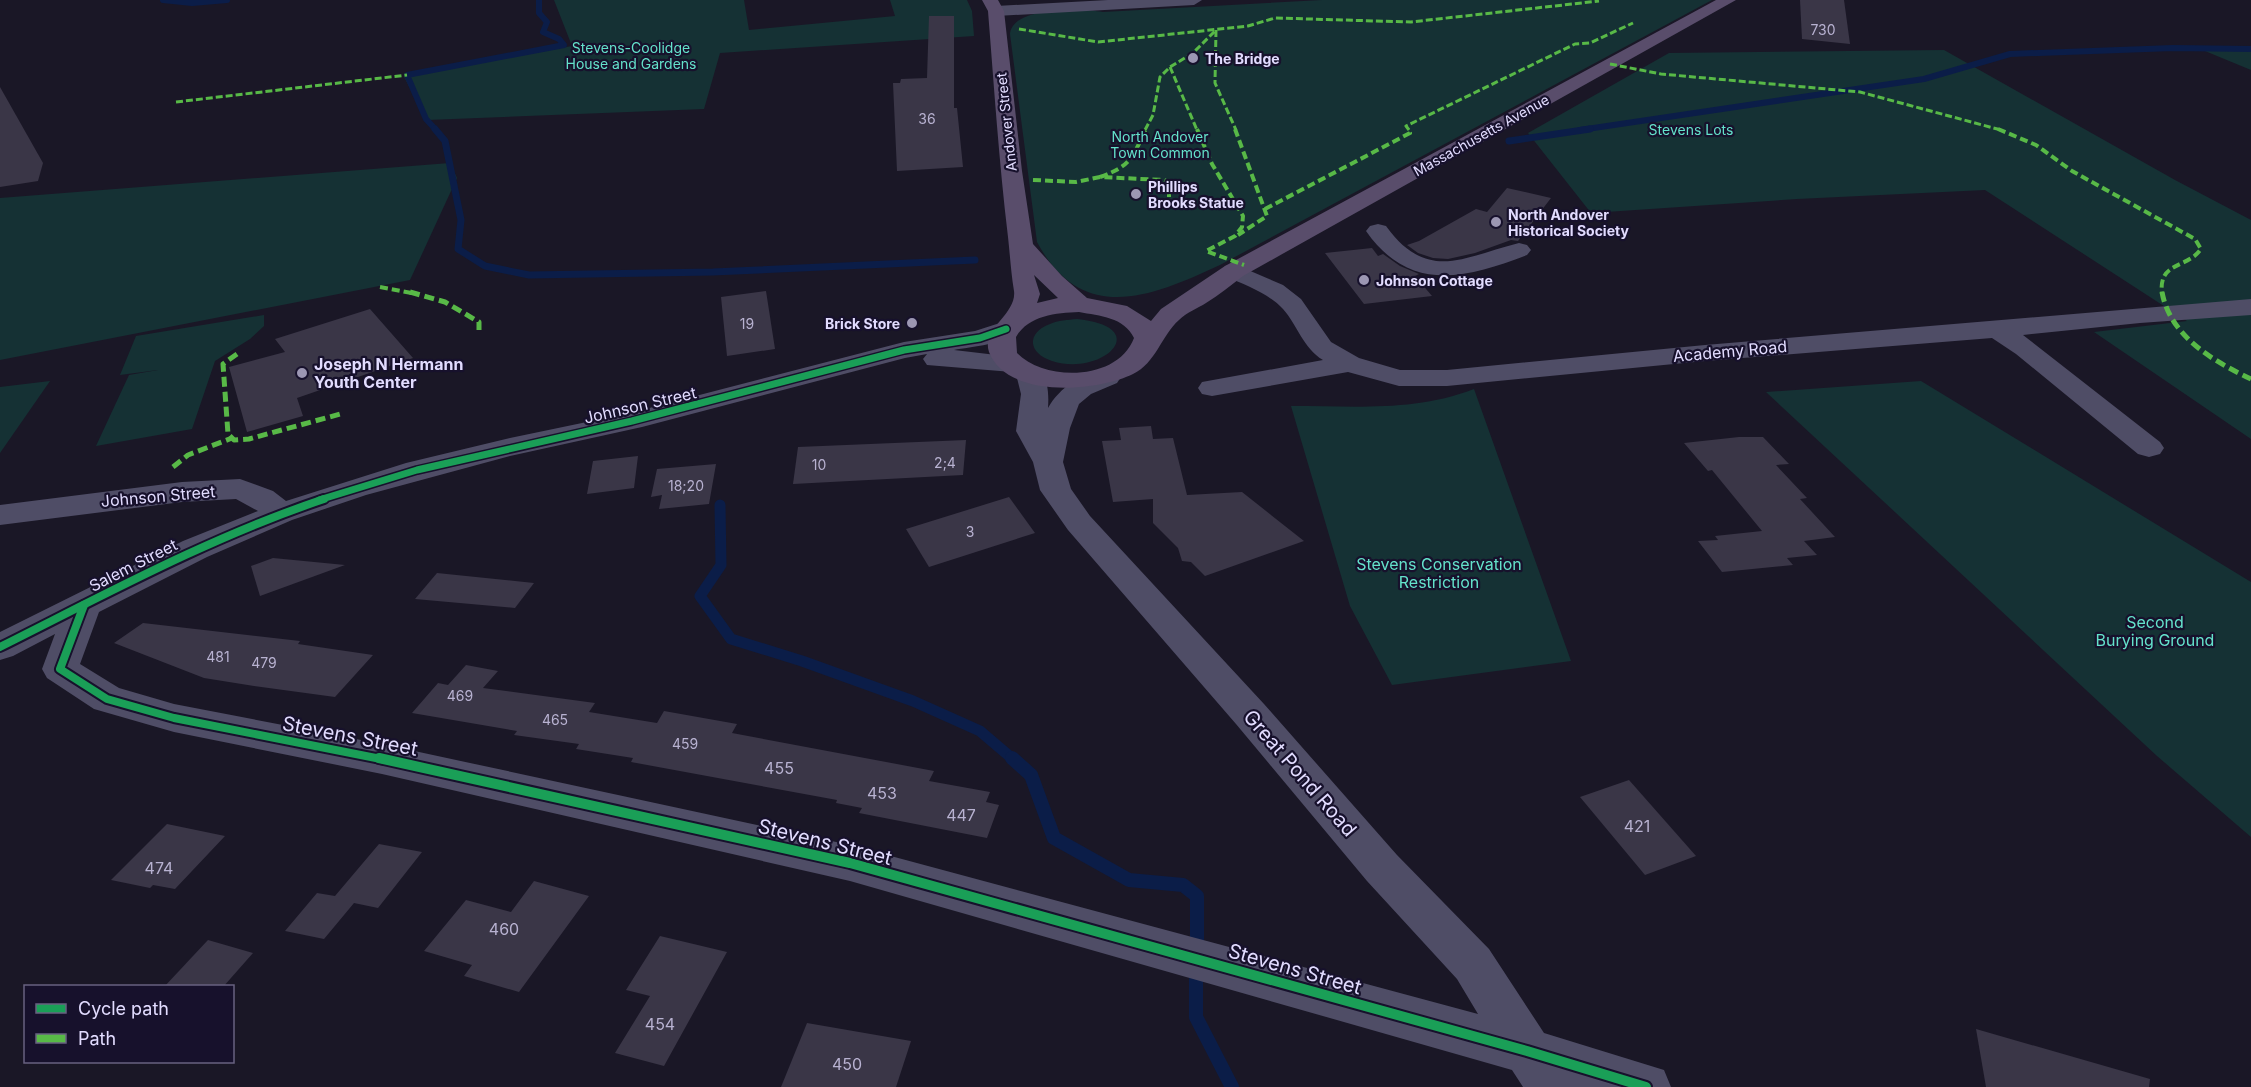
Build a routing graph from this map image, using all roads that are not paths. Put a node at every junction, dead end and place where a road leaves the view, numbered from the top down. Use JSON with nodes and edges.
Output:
{"nodes":[{"id":1,"x":1194,"y":0,"type":"edge"},
{"id":2,"x":1728,"y":0,"type":"edge"},
{"id":3,"x":993,"y":6,"type":"edge"},
{"id":4,"x":1378,"y":231,"type":"dead end"},
{"id":5,"x":1021,"y":245,"type":"junction"},
{"id":6,"x":1520,"y":250,"type":"dead end"},
{"id":7,"x":1234,"y":271,"type":"junction"},
{"id":8,"x":1088,"y":305,"type":"junction"},
{"id":9,"x":2251,"y":307,"type":"edge"},
{"id":10,"x":1010,"y":326,"type":"junction"},
{"id":11,"x":1997,"y":330,"type":"junction"},
{"id":12,"x":1148,"y":343,"type":"junction"},
{"id":13,"x":866,"y":362,"type":"junction"},
{"id":14,"x":1349,"y":364,"type":"junction"},
{"id":15,"x":1021,"y":369,"type":"junction"},
{"id":16,"x":1107,"y":376,"type":"junction"},
{"id":17,"x":1212,"y":388,"type":"dead end"},
{"id":18,"x":2149,"y":448,"type":"dead end"},
{"id":19,"x":1048,"y":462,"type":"junction"},
{"id":20,"x":282,"y":513,"type":"junction"},
{"id":21,"x":0,"y":515,"type":"edge"},
{"id":22,"x":84,"y":605,"type":"junction"},
{"id":23,"x":0,"y":647,"type":"edge"},
{"id":24,"x":1539,"y":1069,"type":"edge"},
{"id":25,"x":1646,"y":1087,"type":"edge"}],
"edges":[{"from":1,"to":3,"type":"street"},
{"from":2,"to":7,"type":"main road","name":"Massachusetts Avenue"},
{"from":3,"to":5,"type":"main road","name":"Andover Street"},
{"from":4,"to":6,"type":"street"},
{"from":5,"to":8,"type":"main road"},
{"from":5,"to":10,"type":"main road","name":"Andover Street"},
{"from":7,"to":8,"type":"main road","name":"Massachusetts Avenue"},
{"from":7,"to":12,"type":"main road","name":"Massachusetts Avenue"},
{"from":7,"to":14,"type":"street"},
{"from":8,"to":10,"type":"main road","name":"Massachusetts Avenue"},
{"from":8,"to":12,"type":"main road"},
{"from":9,"to":11,"type":"street","name":"Academy Road"},
{"from":10,"to":13,"type":"street","name":"Johnson Street"},
{"from":10,"to":15,"type":"main road"},
{"from":11,"to":14,"type":"street","name":"Academy Road"},
{"from":11,"to":18,"type":"street"},
{"from":12,"to":16,"type":"main road","name":"Massachusetts Avenue"},
{"from":13,"to":15,"type":"street","name":"Johnson Street"},
{"from":13,"to":20,"type":"street","name":"Johnson Street"},
{"from":14,"to":17,"type":"street","name":"Academy Road"},
{"from":15,"to":16,"type":"main road","name":"Massachusetts Avenue"},
{"from":15,"to":19,"type":"street","name":"Great Pond Road"},
{"from":16,"to":19,"type":"street","name":"Great Pond Road"},
{"from":19,"to":24,"type":"street","name":"Great Pond Road"},
{"from":20,"to":21,"type":"street","name":"Johnson Street"},
{"from":20,"to":22,"type":"street","name":"Salem Street"},
{"from":22,"to":23,"type":"street","name":"Salem Street"},
{"from":22,"to":24,"type":"street","name":"Stevens Street"},
{"from":24,"to":25,"type":"street","name":"Stevens Street"}]}
